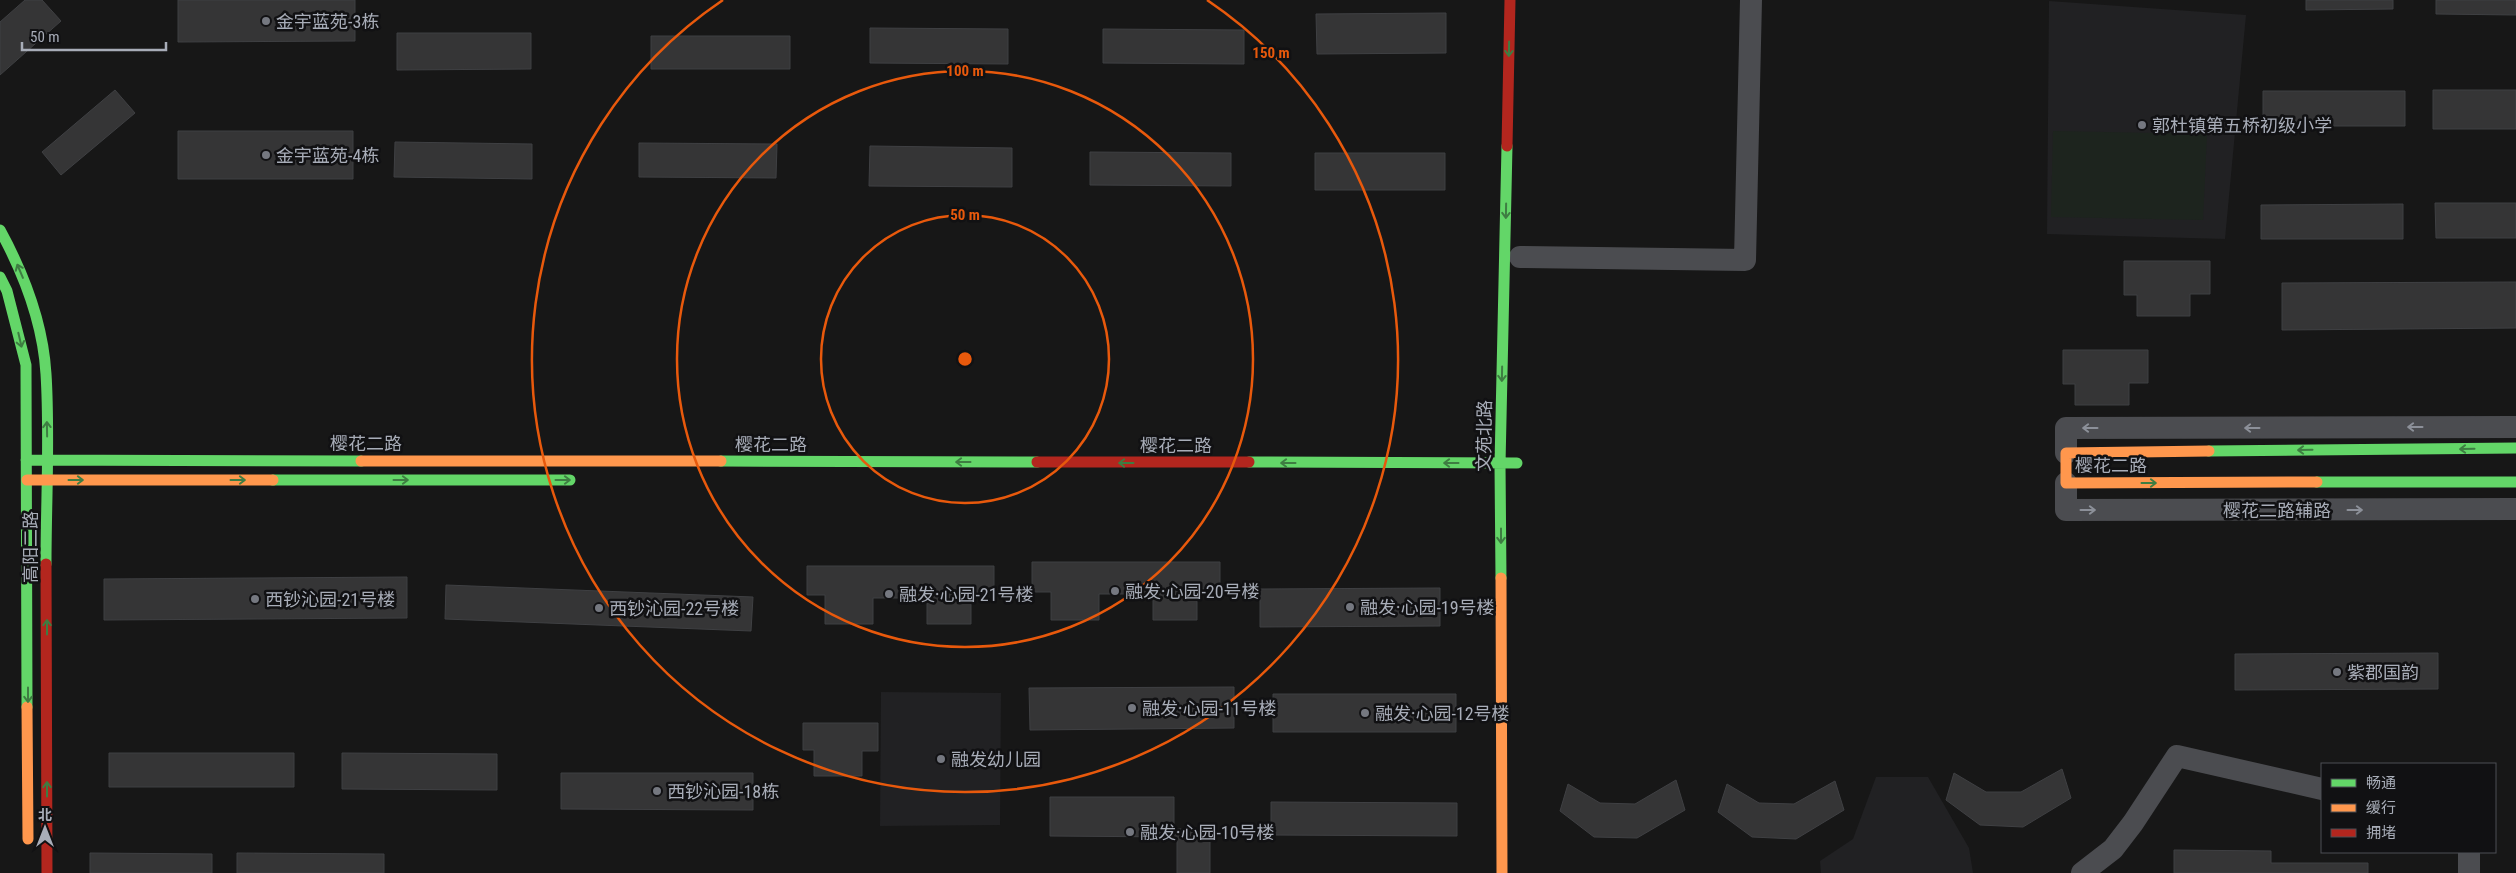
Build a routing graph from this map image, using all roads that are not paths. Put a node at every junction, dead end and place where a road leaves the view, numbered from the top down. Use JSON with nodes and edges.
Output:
{"nodes":[{"id":1,"x":1510,"y":0,"type":"edge"},
{"id":2,"x":1751,"y":0,"type":"edge"},
{"id":3,"x":0,"y":230,"type":"edge"},
{"id":4,"x":1520,"y":256,"type":"dead end"},
{"id":5,"x":0,"y":277,"type":"edge"},
{"id":6,"x":2516,"y":427,"type":"edge"},
{"id":7,"x":2516,"y":448,"type":"edge"},
{"id":8,"x":2066,"y":453,"type":"junction"},
{"id":9,"x":26,"y":460,"type":"junction"},
{"id":10,"x":48,"y":460,"type":"junction"},
{"id":11,"x":1500,"y":464,"type":"junction"},
{"id":12,"x":1509,"y":472,"type":"junction"},
{"id":13,"x":27,"y":480,"type":"junction"},
{"id":14,"x":47,"y":480,"type":"junction"},
{"id":15,"x":581,"y":480,"type":"dead end"},
{"id":16,"x":2516,"y":482,"type":"edge"},
{"id":17,"x":2066,"y":483,"type":"junction"},
{"id":18,"x":2516,"y":509,"type":"edge"},
{"id":19,"x":2321,"y":789,"type":"edge"},
{"id":20,"x":28,"y":853,"type":"dead end"},
{"id":21,"x":2469,"y":853,"type":"edge"},
{"id":22,"x":47,"y":873,"type":"edge"},
{"id":23,"x":1502,"y":873,"type":"edge"},
{"id":24,"x":2082,"y":873,"type":"edge"},
{"id":25,"x":2469,"y":873,"type":"edge"}],
"edges":[{"from":1,"to":11,"type":"street","name":"文苑北路","one_way":true},
{"from":2,"to":4,"type":"street"},
{"from":10,"to":3,"type":"street","name":"高阳二路","one_way":true},
{"from":5,"to":9,"type":"street","name":"高阳二路","one_way":true},
{"from":6,"to":8,"type":"street","one_way":true},
{"from":7,"to":8,"type":"street","name":"樱花二路","one_way":true},
{"from":8,"to":17,"type":"street","name":"樱花二路"},
{"from":9,"to":10,"type":"street","name":"樱花二路"},
{"from":9,"to":13,"type":"street","name":"高阳二路"},
{"from":11,"to":10,"type":"street","name":"樱花二路","one_way":true},
{"from":10,"to":14,"type":"street","name":"高阳二路"},
{"from":11,"to":12,"type":"street","name":"樱花二路"},
{"from":11,"to":12,"type":"street","name":"文苑北路"},
{"from":12,"to":23,"type":"street","name":"文苑北路","one_way":true},
{"from":13,"to":14,"type":"street","name":"樱花二路"},
{"from":13,"to":20,"type":"street","name":"高阳二路","one_way":true},
{"from":14,"to":15,"type":"street","name":"樱花二路","one_way":true},
{"from":22,"to":14,"type":"street","name":"高阳二路","one_way":true},
{"from":17,"to":16,"type":"street","name":"樱花二路","one_way":true},
{"from":17,"to":18,"type":"street","name":"樱花二路辅路","one_way":true},
{"from":19,"to":24,"type":"street"},
{"from":21,"to":25,"type":"street"}]}
